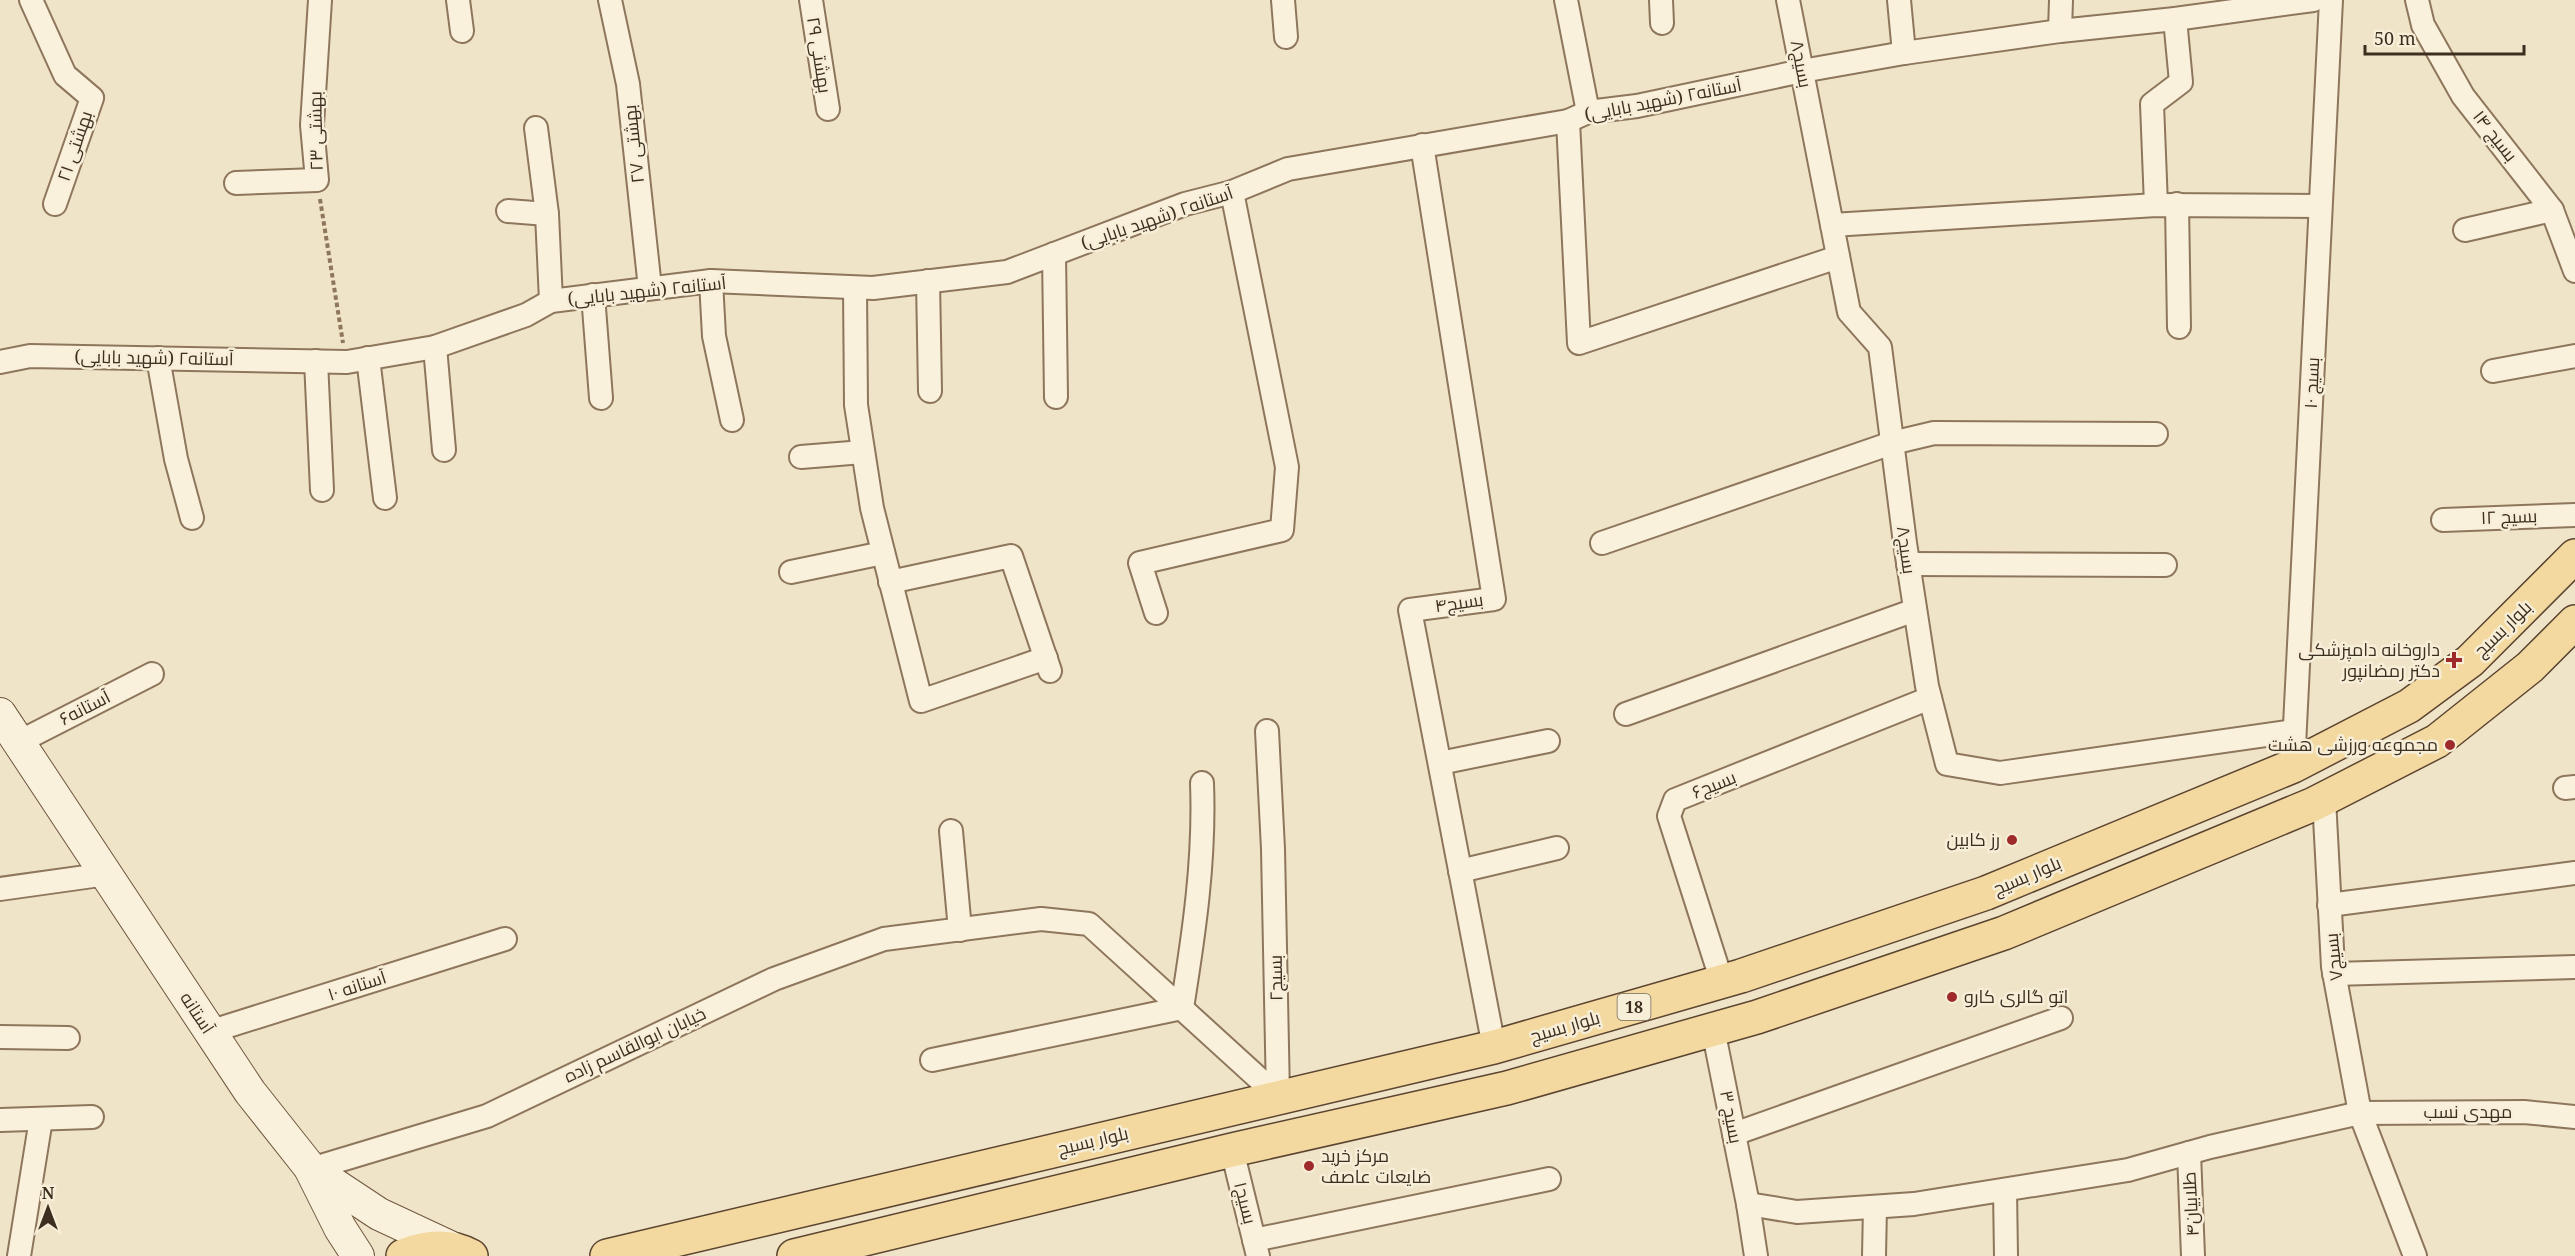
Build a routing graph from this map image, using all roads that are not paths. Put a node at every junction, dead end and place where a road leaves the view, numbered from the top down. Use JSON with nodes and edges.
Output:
{"nodes":[{"id":1,"x":31,"y":0,"type":"edge"},
{"id":2,"x":320,"y":0,"type":"edge"},
{"id":3,"x":458,"y":0,"type":"edge"},
{"id":4,"x":610,"y":0,"type":"edge"},
{"id":5,"x":811,"y":0,"type":"edge"},
{"id":6,"x":1282,"y":0,"type":"edge"},
{"id":7,"x":1566,"y":0,"type":"edge"},
{"id":8,"x":1661,"y":0,"type":"edge"},
{"id":9,"x":1788,"y":0,"type":"edge"},
{"id":10,"x":1899,"y":0,"type":"edge"},
{"id":11,"x":2061,"y":0,"type":"edge"},
{"id":12,"x":2313,"y":0,"type":"edge"},
{"id":13,"x":2331,"y":0,"type":"edge"},
{"id":14,"x":2417,"y":0,"type":"edge"},
{"id":15,"x":2175,"y":19,"type":"junction"},
{"id":16,"x":1662,"y":23,"type":"dead end"},
{"id":17,"x":462,"y":31,"type":"dead end"},
{"id":18,"x":2060,"y":31,"type":"junction"},
{"id":19,"x":1286,"y":37,"type":"dead end"},
{"id":20,"x":1904,"y":54,"type":"junction"},
{"id":21,"x":1802,"y":71,"type":"junction"},
{"id":22,"x":828,"y":109,"type":"dead end"},
{"id":23,"x":1578,"y":116,"type":"junction"},
{"id":24,"x":536,"y":128,"type":"dead end"},
{"id":25,"x":1422,"y":145,"type":"junction"},
{"id":26,"x":236,"y":183,"type":"dead end"},
{"id":27,"x":1232,"y":192,"type":"junction"},
{"id":28,"x":55,"y":204,"type":"dead end"},
{"id":29,"x":2166,"y":205,"type":"junction"},
{"id":30,"x":2320,"y":207,"type":"junction"},
{"id":31,"x":2552,"y":210,"type":"junction"},
{"id":32,"x":508,"y":211,"type":"dead end"},
{"id":33,"x":547,"y":213,"type":"junction"},
{"id":34,"x":1832,"y":225,"type":"junction"},
{"id":35,"x":2465,"y":230,"type":"dead end"},
{"id":36,"x":1054,"y":254,"type":"junction"},
{"id":37,"x":1838,"y":258,"type":"junction"},
{"id":38,"x":2575,"y":271,"type":"edge"},
{"id":39,"x":711,"y":281,"type":"junction"},
{"id":40,"x":928,"y":281,"type":"junction"},
{"id":41,"x":650,"y":288,"type":"junction"},
{"id":42,"x":855,"y":288,"type":"junction"},
{"id":43,"x":593,"y":296,"type":"junction"},
{"id":44,"x":551,"y":301,"type":"junction"},
{"id":45,"x":2179,"y":327,"type":"dead end"},
{"id":46,"x":435,"y":347,"type":"junction"},
{"id":47,"x":2575,"y":356,"type":"edge"},
{"id":48,"x":158,"y":358,"type":"junction"},
{"id":49,"x":358,"y":360,"type":"junction"},
{"id":50,"x":316,"y":361,"type":"junction"},
{"id":51,"x":0,"y":362,"type":"edge"},
{"id":52,"x":2493,"y":371,"type":"dead end"},
{"id":53,"x":930,"y":391,"type":"dead end"},
{"id":54,"x":1056,"y":397,"type":"dead end"},
{"id":55,"x":602,"y":398,"type":"dead end"},
{"id":56,"x":732,"y":420,"type":"dead end"},
{"id":57,"x":2156,"y":434,"type":"dead end"},
{"id":58,"x":1892,"y":443,"type":"junction"},
{"id":59,"x":444,"y":450,"type":"dead end"},
{"id":60,"x":863,"y":452,"type":"junction"},
{"id":61,"x":801,"y":457,"type":"dead end"},
{"id":62,"x":322,"y":490,"type":"dead end"},
{"id":63,"x":385,"y":498,"type":"dead end"},
{"id":64,"x":2575,"y":515,"type":"edge"},
{"id":65,"x":192,"y":518,"type":"dead end"},
{"id":66,"x":2443,"y":519,"type":"dead end"},
{"id":67,"x":1602,"y":543,"type":"dead end"},
{"id":68,"x":883,"y":553,"type":"junction"},
{"id":69,"x":2575,"y":556,"type":"edge"},
{"id":70,"x":1908,"y":564,"type":"junction"},
{"id":71,"x":2166,"y":565,"type":"dead end"},
{"id":72,"x":791,"y":572,"type":"dead end"},
{"id":73,"x":890,"y":582,"type":"junction"},
{"id":74,"x":1915,"y":610,"type":"junction"},
{"id":75,"x":1156,"y":613,"type":"dead end"},
{"id":76,"x":2575,"y":622,"type":"edge"},
{"id":77,"x":152,"y":674,"type":"dead end"},
{"id":78,"x":1930,"y":698,"type":"junction"},
{"id":79,"x":0,"y":714,"type":"edge"},
{"id":80,"x":1626,"y":714,"type":"dead end"},
{"id":81,"x":1266,"y":730,"type":"dead end"},
{"id":82,"x":2294,"y":731,"type":"junction"},
{"id":83,"x":1548,"y":741,"type":"dead end"},
{"id":84,"x":19,"y":742,"type":"junction"},
{"id":85,"x":1440,"y":763,"type":"junction"},
{"id":86,"x":2293,"y":766,"type":"junction"},
{"id":87,"x":1202,"y":783,"type":"dead end"},
{"id":88,"x":2324,"y":799,"type":"junction"},
{"id":89,"x":951,"y":831,"type":"dead end"},
{"id":90,"x":1557,"y":848,"type":"dead end"},
{"id":91,"x":1460,"y":871,"type":"junction"},
{"id":92,"x":2575,"y":873,"type":"edge"},
{"id":93,"x":107,"y":874,"type":"junction"},
{"id":94,"x":0,"y":889,"type":"edge"},
{"id":95,"x":2330,"y":905,"type":"junction"},
{"id":96,"x":960,"y":930,"type":"junction"},
{"id":97,"x":505,"y":939,"type":"dead end"},
{"id":98,"x":2575,"y":968,"type":"edge"},
{"id":99,"x":2334,"y":974,"type":"junction"},
{"id":100,"x":1722,"y":982,"type":"junction"},
{"id":101,"x":1182,"y":1008,"type":"junction"},
{"id":102,"x":2061,"y":1018,"type":"dead end"},
{"id":103,"x":1713,"y":1029,"type":"junction"},
{"id":104,"x":210,"y":1032,"type":"junction"},
{"id":105,"x":0,"y":1037,"type":"edge"},
{"id":106,"x":68,"y":1038,"type":"dead end"},
{"id":107,"x":1494,"y":1047,"type":"junction"},
{"id":108,"x":932,"y":1060,"type":"dead end"},
{"id":109,"x":1278,"y":1096,"type":"junction"},
{"id":110,"x":2360,"y":1113,"type":"junction"},
{"id":111,"x":2575,"y":1117,"type":"edge"},
{"id":112,"x":92,"y":1118,"type":"dead end"},
{"id":113,"x":41,"y":1119,"type":"junction"},
{"id":114,"x":0,"y":1120,"type":"edge"},
{"id":115,"x":1734,"y":1134,"type":"junction"},
{"id":116,"x":1232,"y":1150,"type":"junction"},
{"id":117,"x":2189,"y":1153,"type":"junction"},
{"id":118,"x":311,"y":1169,"type":"junction"},
{"id":119,"x":1550,"y":1179,"type":"dead end"},
{"id":120,"x":2006,"y":1190,"type":"junction"},
{"id":121,"x":1748,"y":1204,"type":"junction"},
{"id":122,"x":1875,"y":1207,"type":"junction"},
{"id":123,"x":1256,"y":1248,"type":"edge"},
{"id":124,"x":0,"y":1251,"type":"edge"},
{"id":125,"x":467,"y":1254,"type":"edge"},
{"id":126,"x":19,"y":1256,"type":"edge"},
{"id":127,"x":358,"y":1256,"type":"edge"},
{"id":128,"x":403,"y":1256,"type":"edge"},
{"id":129,"x":607,"y":1256,"type":"edge"},
{"id":130,"x":794,"y":1256,"type":"edge"},
{"id":131,"x":1756,"y":1256,"type":"edge"},
{"id":132,"x":1874,"y":1256,"type":"edge"},
{"id":133,"x":2006,"y":1256,"type":"edge"},
{"id":134,"x":2193,"y":1256,"type":"edge"},
{"id":135,"x":2415,"y":1256,"type":"edge"}],
"edges":[{"from":1,"to":28,"type":"street","name":"بهشتی ۲۱"},
{"from":2,"to":26,"type":"street","name":"بهشتی ۲۳"},
{"from":3,"to":17,"type":"street"},
{"from":4,"to":41,"type":"street","name":"بهشتی ۲۷"},
{"from":5,"to":22,"type":"street","name":"بهشتی ۲۹"},
{"from":6,"to":19,"type":"street"},
{"from":7,"to":23,"type":"street"},
{"from":8,"to":16,"type":"street"},
{"from":9,"to":21,"type":"street","name":"بسیج۸"},
{"from":10,"to":20,"type":"street"},
{"from":11,"to":18,"type":"street"},
{"from":12,"to":15,"type":"street","name":"آستانه۲ (شهید بابایی)"},
{"from":13,"to":30,"type":"street","name":"بسیج ۱۰"},
{"from":14,"to":31,"type":"street","name":"بسیج ۱۴"},
{"from":15,"to":18,"type":"street","name":"آستانه۲ (شهید بابایی)"},
{"from":15,"to":29,"type":"street"},
{"from":18,"to":20,"type":"street","name":"آستانه۲ (شهید بابایی)"},
{"from":20,"to":21,"type":"street","name":"آستانه۲ (شهید بابایی)"},
{"from":21,"to":23,"type":"street","name":"آستانه۲ (شهید بابایی)"},
{"from":21,"to":34,"type":"street","name":"بسیج۸"},
{"from":23,"to":25,"type":"street","name":"آستانه۲ (شهید بابایی)"},
{"from":23,"to":37,"type":"street"},
{"from":24,"to":33,"type":"street"},
{"from":25,"to":27,"type":"street","name":"آستانه۲ (شهید بابایی)"},
{"from":25,"to":85,"type":"street","name":"بسیج۴"},
{"from":27,"to":36,"type":"street","name":"آستانه۲ (شهید بابایی)"},
{"from":27,"to":75,"type":"street"},
{"from":29,"to":30,"type":"street"},
{"from":29,"to":34,"type":"street"},
{"from":29,"to":45,"type":"street"},
{"from":30,"to":82,"type":"street","name":"بسیج ۱۰"},
{"from":31,"to":35,"type":"street"},
{"from":31,"to":38,"type":"street","name":"بسیج ۱۴"},
{"from":32,"to":33,"type":"street"},
{"from":33,"to":44,"type":"street"},
{"from":34,"to":37,"type":"street","name":"بسیج۸"},
{"from":36,"to":40,"type":"street","name":"آستانه۲ (شهید بابایی)"},
{"from":36,"to":54,"type":"street"},
{"from":37,"to":58,"type":"street","name":"بسیج۸"},
{"from":39,"to":41,"type":"street","name":"آستانه۲ (شهید بابایی)"},
{"from":39,"to":42,"type":"street","name":"آستانه۲ (شهید بابایی)"},
{"from":39,"to":56,"type":"street"},
{"from":40,"to":42,"type":"street","name":"آستانه۲ (شهید بابایی)"},
{"from":40,"to":53,"type":"street"},
{"from":41,"to":43,"type":"street","name":"آستانه۲ (شهید بابایی)"},
{"from":42,"to":60,"type":"street"},
{"from":43,"to":44,"type":"street","name":"آستانه۲ (شهید بابایی)"},
{"from":43,"to":55,"type":"street"},
{"from":44,"to":46,"type":"street","name":"آستانه۲ (شهید بابایی)"},
{"from":46,"to":49,"type":"street","name":"آستانه۲ (شهید بابایی)"},
{"from":46,"to":59,"type":"street"},
{"from":47,"to":52,"type":"street"},
{"from":48,"to":50,"type":"street","name":"آستانه۲ (شهید بابایی)"},
{"from":48,"to":51,"type":"street","name":"آستانه۲ (شهید بابایی)"},
{"from":48,"to":65,"type":"street"},
{"from":49,"to":50,"type":"street","name":"آستانه۲ (شهید بابایی)"},
{"from":49,"to":63,"type":"street"},
{"from":50,"to":62,"type":"street"},
{"from":57,"to":58,"type":"street"},
{"from":58,"to":67,"type":"street"},
{"from":58,"to":70,"type":"street","name":"بسیج۸"},
{"from":60,"to":61,"type":"street"},
{"from":60,"to":68,"type":"street"},
{"from":64,"to":66,"type":"street","name":"بسیج ۱۲"},
{"from":68,"to":72,"type":"street"},
{"from":68,"to":73,"type":"street"},
{"from":69,"to":86,"type":"main road","name":"بلوار بسیج","number":"18"},
{"from":70,"to":71,"type":"street"},
{"from":70,"to":74,"type":"street","name":"بسیج۸"},
{"from":73,"to":73,"type":"street"},
{"from":74,"to":78,"type":"street","name":"بسیج۸"},
{"from":74,"to":80,"type":"street"},
{"from":76,"to":88,"type":"main road","number":"18"},
{"from":77,"to":84,"type":"street","name":"آستانه۶"},
{"from":78,"to":82,"type":"street","name":"بسیج۸"},
{"from":78,"to":100,"type":"street","name":"بسیج۶"},
{"from":79,"to":84,"type":"main road","name":"آستانه"},
{"from":81,"to":109,"type":"street","name":"بسیج۲"},
{"from":82,"to":86,"type":"street","name":"بسیج ۱۰"},
{"from":83,"to":85,"type":"street"},
{"from":84,"to":93,"type":"main road","name":"آستانه"},
{"from":85,"to":91,"type":"street","name":"بسیج۴"},
{"from":86,"to":100,"type":"main road","name":"بلوار بسیج","number":"18"},
{"from":87,"to":101,"type":"street"},
{"from":88,"to":95,"type":"street","name":"بسیج۷"},
{"from":88,"to":103,"type":"main road","number":"18"},
{"from":89,"to":96,"type":"street"},
{"from":90,"to":91,"type":"street"},
{"from":91,"to":107,"type":"street","name":"بسیج۴"},
{"from":92,"to":95,"type":"street"},
{"from":93,"to":94,"type":"street"},
{"from":93,"to":104,"type":"main road","name":"آستانه"},
{"from":95,"to":99,"type":"street","name":"بسیج۷"},
{"from":96,"to":101,"type":"street","name":"خیابان ابوالقاسم زاده"},
{"from":96,"to":118,"type":"street","name":"خیابان ابوالقاسم زاده"},
{"from":97,"to":104,"type":"street","name":"آستانه ۱۰"},
{"from":98,"to":99,"type":"street"},
{"from":99,"to":110,"type":"street","name":"بسیج۷"},
{"from":100,"to":107,"type":"main road","name":"بلوار بسیج","number":"18"},
{"from":101,"to":108,"type":"street"},
{"from":101,"to":109,"type":"street"},
{"from":102,"to":115,"type":"street"},
{"from":103,"to":115,"type":"street","name":"بسیج ۳"},
{"from":103,"to":116,"type":"main road","number":"18"},
{"from":104,"to":118,"type":"main road","name":"آستانه"},
{"from":105,"to":106,"type":"street"},
{"from":107,"to":109,"type":"main road","name":"بلوار بسیج","number":"18"},
{"from":109,"to":129,"type":"main road","name":"بلوار بسیج","number":"18"},
{"from":110,"to":111,"type":"street","name":"مهدی نسب"},
{"from":110,"to":117,"type":"street","name":"مهدی نسب"},
{"from":110,"to":135,"type":"street","name":"بسیج۷"},
{"from":112,"to":113,"type":"street"},
{"from":113,"to":114,"type":"street"},
{"from":113,"to":126,"type":"street"},
{"from":115,"to":121,"type":"street","name":"بسیج ۳"},
{"from":116,"to":123,"type":"street","name":"بسیج۱"},
{"from":116,"to":130,"type":"main road","number":"18"},
{"from":117,"to":120,"type":"street","name":"مهدی نسب"},
{"from":117,"to":134,"type":"street","name":"طلابیان۴"},
{"from":118,"to":125,"type":"main road","name":"آستانه"},
{"from":118,"to":127,"type":"main road"},
{"from":119,"to":123,"type":"street"},
{"from":120,"to":122,"type":"street","name":"مهدی نسب"},
{"from":120,"to":133,"type":"street"},
{"from":121,"to":122,"type":"street","name":"مهدی نسب"},
{"from":121,"to":131,"type":"street","name":"بسیج ۳"},
{"from":122,"to":132,"type":"street"},
{"from":124,"to":126,"type":"street"},
{"from":125,"to":128,"type":"main road"}]}
